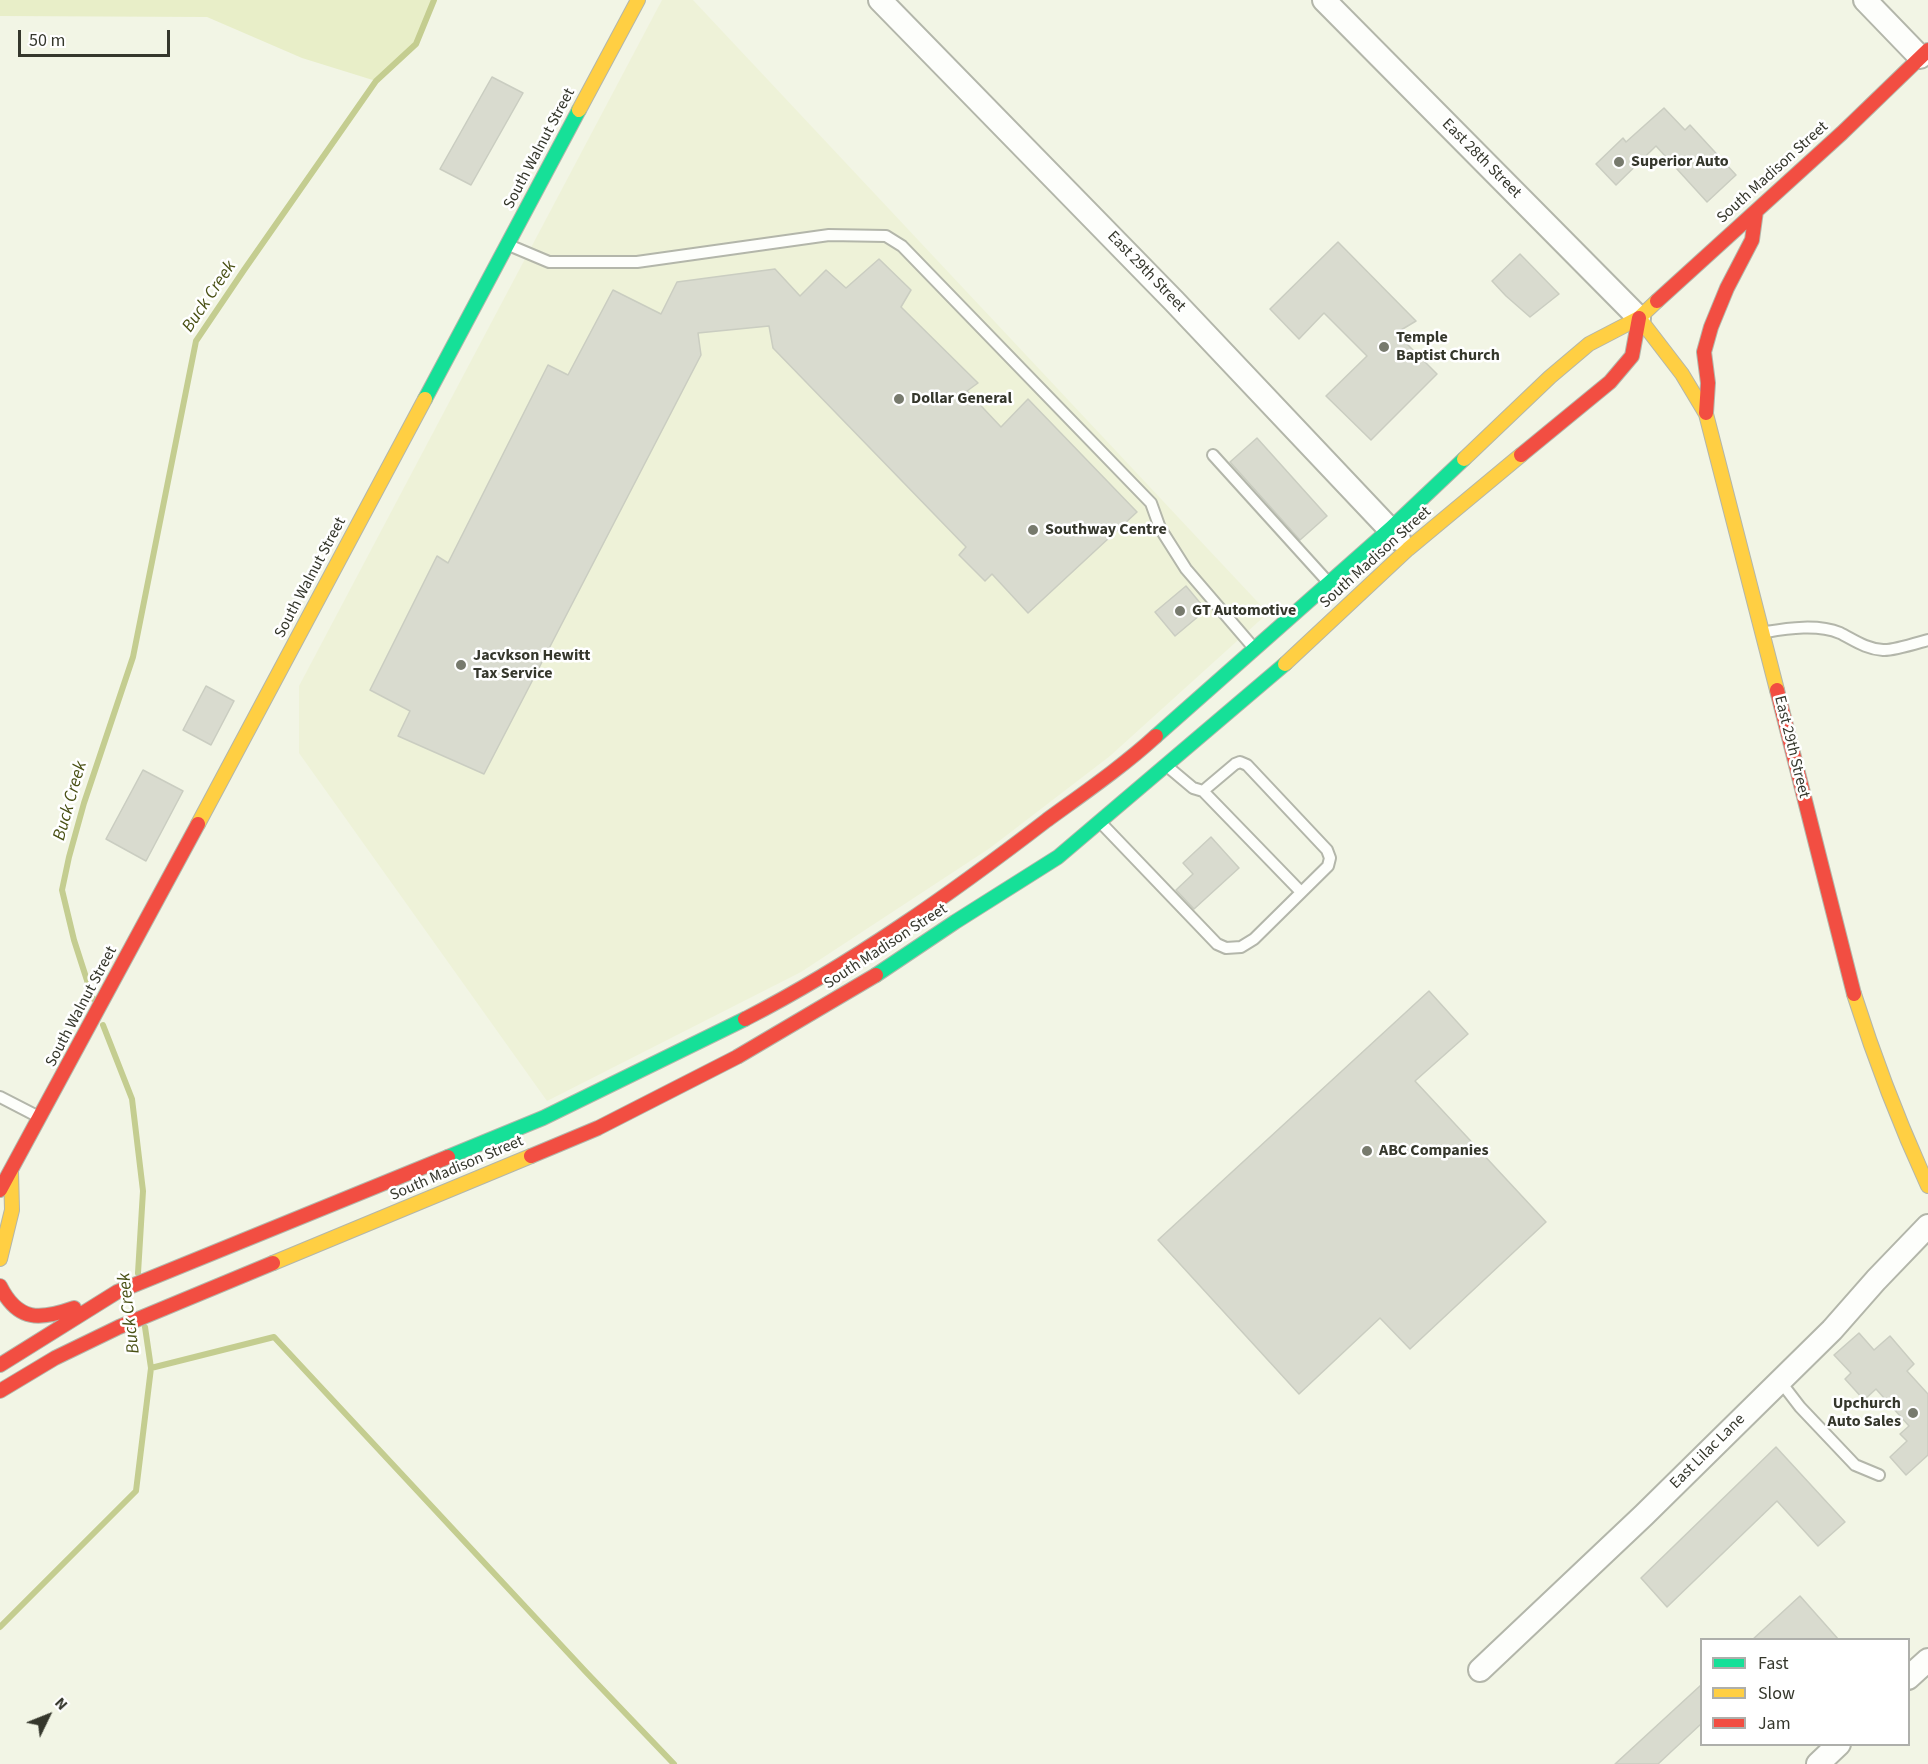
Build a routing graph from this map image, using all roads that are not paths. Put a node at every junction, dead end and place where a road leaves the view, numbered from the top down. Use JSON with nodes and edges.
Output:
{"nodes":[{"id":1,"x":638,"y":0,"type":"edge"},
{"id":2,"x":879,"y":0,"type":"edge"},
{"id":3,"x":1324,"y":0,"type":"edge"},
{"id":4,"x":1865,"y":0,"type":"edge"},
{"id":5,"x":1924,"y":54,"type":"edge"},
{"id":6,"x":1756,"y":211,"type":"junction"},
{"id":7,"x":508,"y":244,"type":"junction"},
{"id":8,"x":1639,"y":318,"type":"junction"},
{"id":9,"x":1706,"y":414,"type":"junction"},
{"id":10,"x":1213,"y":454,"type":"dead end"},
{"id":11,"x":1390,"y":529,"type":"junction"},
{"id":12,"x":1408,"y":549,"type":"junction"},
{"id":13,"x":1339,"y":593,"type":"junction"},
{"id":14,"x":1763,"y":632,"type":"junction"},
{"id":15,"x":1928,"y":640,"type":"edge"},
{"id":16,"x":1265,"y":661,"type":"junction"},
{"id":17,"x":1166,"y":765,"type":"junction"},
{"id":18,"x":1203,"y":791,"type":"junction"},
{"id":19,"x":1089,"y":809,"type":"junction"},
{"id":20,"x":1301,"y":892,"type":"junction"},
{"id":21,"x":0,"y":1096,"type":"edge"},
{"id":22,"x":40,"y":1117,"type":"junction"},
{"id":23,"x":11,"y":1171,"type":"junction"},
{"id":24,"x":1928,"y":1186,"type":"edge"},
{"id":25,"x":0,"y":1190,"type":"edge"},
{"id":26,"x":0,"y":1202,"type":"edge"},
{"id":27,"x":1928,"y":1226,"type":"edge"},
{"id":28,"x":0,"y":1259,"type":"edge"},
{"id":29,"x":0,"y":1286,"type":"edge"},
{"id":30,"x":121,"y":1291,"type":"junction"},
{"id":31,"x":0,"y":1365,"type":"edge"},
{"id":32,"x":1780,"y":1381,"type":"junction"},
{"id":33,"x":0,"y":1391,"type":"edge"},
{"id":34,"x":1879,"y":1475,"type":"dead end"},
{"id":35,"x":1928,"y":1660,"type":"edge"},
{"id":36,"x":1480,"y":1670,"type":"dead end"},
{"id":37,"x":1910,"y":1676,"type":"edge"},
{"id":38,"x":1837,"y":1746,"type":"edge"},
{"id":39,"x":1818,"y":1764,"type":"edge"}],
"edges":[{"from":1,"to":7,"type":"main road","name":"South Walnut Street"},
{"from":2,"to":11,"type":"street","name":"East 29th Street"},
{"from":3,"to":8,"type":"street","name":"East 28th Street"},
{"from":4,"to":5,"type":"street"},
{"from":5,"to":6,"type":"main road","name":"South Madison Street"},
{"from":6,"to":8,"type":"main road","name":"South Madison Street"},
{"from":6,"to":9,"type":"main road"},
{"from":7,"to":16,"type":"lane"},
{"from":7,"to":22,"type":"main road","name":"South Walnut Street"},
{"from":8,"to":9,"type":"main road","name":"East 29th Street"},
{"from":8,"to":11,"type":"main road","name":"South Madison Street"},
{"from":8,"to":12,"type":"main road","name":"South Madison Street"},
{"from":9,"to":14,"type":"main road","name":"East 29th Street"},
{"from":10,"to":13,"type":"lane"},
{"from":11,"to":12,"type":"street","name":"East 29th Street"},
{"from":11,"to":13,"type":"main road","name":"South Madison Street"},
{"from":12,"to":13,"type":"main road","name":"South Madison Street"},
{"from":13,"to":16,"type":"main road","name":"South Madison Street"},
{"from":13,"to":16,"type":"main road","name":"South Madison Street"},
{"from":14,"to":15,"type":"lane"},
{"from":14,"to":24,"type":"main road","name":"East 29th Street"},
{"from":16,"to":17,"type":"main road","name":"South Madison Street"},
{"from":16,"to":19,"type":"main road","name":"South Madison Street"},
{"from":17,"to":18,"type":"lane"},
{"from":17,"to":19,"type":"main road","name":"South Madison Street"},
{"from":18,"to":20,"type":"lane"},
{"from":18,"to":20,"type":"lane"},
{"from":19,"to":20,"type":"lane"},
{"from":19,"to":30,"type":"main road","name":"South Madison Street"},
{"from":19,"to":33,"type":"main road","name":"South Madison Street"},
{"from":21,"to":22,"type":"lane"},
{"from":22,"to":23,"type":"main road","name":"South Walnut Street"},
{"from":23,"to":25,"type":"main road","name":"South Walnut Street"},
{"from":23,"to":26,"type":"main road","name":"South Walnut Street"},
{"from":23,"to":28,"type":"main road"},
{"from":27,"to":32,"type":"street","name":"East Lilac Lane"},
{"from":29,"to":30,"type":"main road"},
{"from":30,"to":31,"type":"main road","name":"South Madison Street"},
{"from":32,"to":34,"type":"lane"},
{"from":32,"to":36,"type":"street","name":"East Lilac Lane"},
{"from":35,"to":37,"type":"street"},
{"from":38,"to":39,"type":"street"}]}
